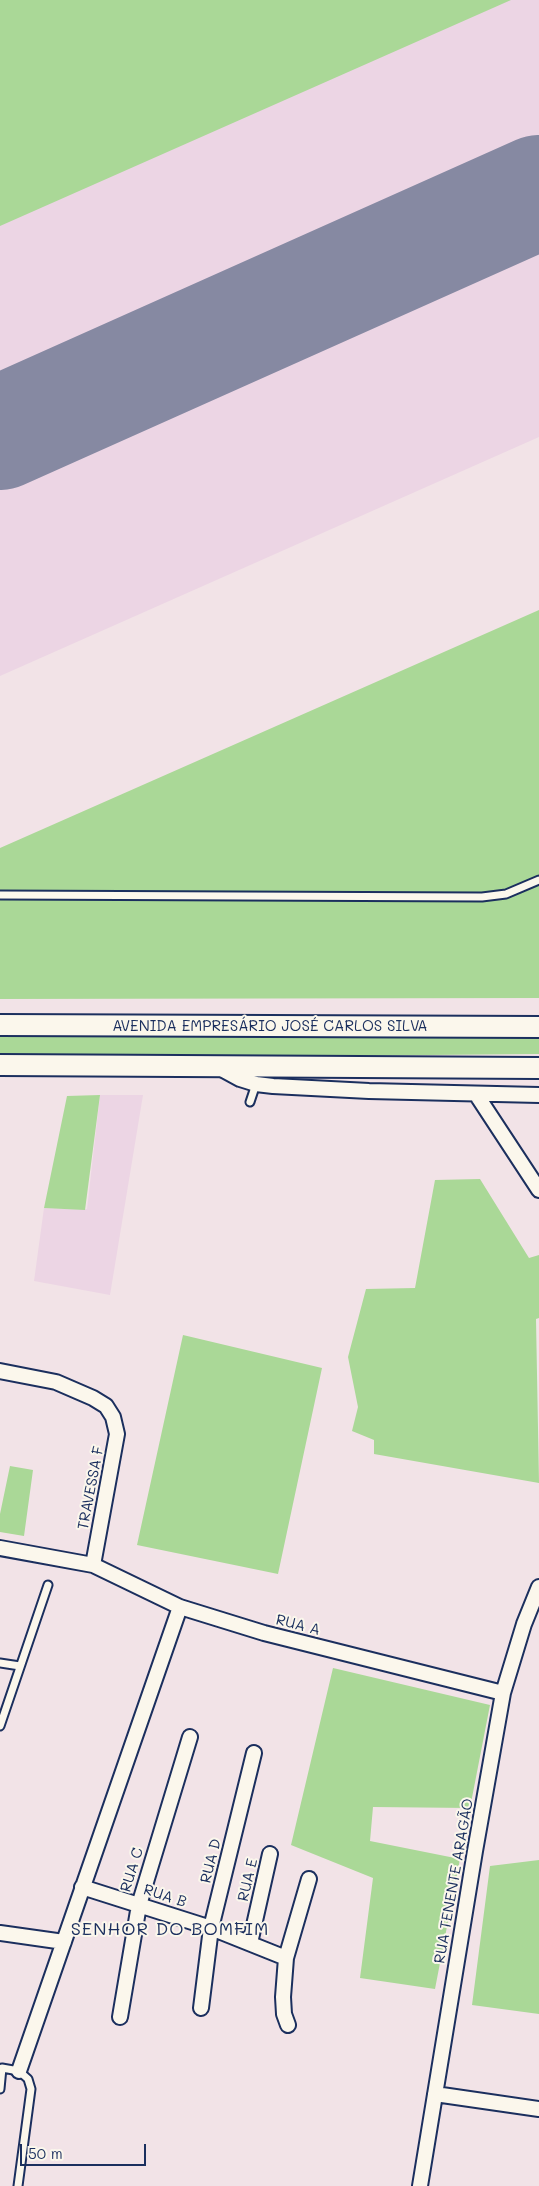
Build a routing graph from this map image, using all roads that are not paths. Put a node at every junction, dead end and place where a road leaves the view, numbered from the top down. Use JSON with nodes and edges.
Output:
{"nodes":[{"id":1,"x":539,"y":880,"type":"edge"},
{"id":2,"x":0,"y":895,"type":"edge"},
{"id":3,"x":0,"y":1025,"type":"edge"},
{"id":4,"x":539,"y":1027,"type":"edge"},
{"id":5,"x":0,"y":1065,"type":"edge"},
{"id":6,"x":217,"y":1066,"type":"junction"},
{"id":7,"x":539,"y":1068,"type":"edge"},
{"id":8,"x":256,"y":1084,"type":"junction"},
{"id":9,"x":476,"y":1094,"type":"junction"},
{"id":10,"x":539,"y":1095,"type":"edge"},
{"id":11,"x":250,"y":1102,"type":"dead end"},
{"id":12,"x":539,"y":1190,"type":"edge"},
{"id":13,"x":0,"y":1371,"type":"edge"},
{"id":14,"x":0,"y":1548,"type":"edge"},
{"id":15,"x":92,"y":1565,"type":"junction"},
{"id":16,"x":48,"y":1585,"type":"dead end"},
{"id":17,"x":539,"y":1587,"type":"edge"},
{"id":18,"x":180,"y":1607,"type":"junction"},
{"id":19,"x":0,"y":1663,"type":"edge"},
{"id":20,"x":20,"y":1666,"type":"junction"},
{"id":21,"x":503,"y":1693,"type":"junction"},
{"id":22,"x":0,"y":1726,"type":"edge"},
{"id":23,"x":190,"y":1737,"type":"dead end"},
{"id":24,"x":254,"y":1753,"type":"dead end"},
{"id":25,"x":270,"y":1854,"type":"dead end"},
{"id":26,"x":309,"y":1879,"type":"dead end"},
{"id":27,"x":82,"y":1887,"type":"junction"},
{"id":28,"x":139,"y":1905,"type":"junction"},
{"id":29,"x":211,"y":1928,"type":"junction"},
{"id":30,"x":0,"y":1933,"type":"edge"},
{"id":31,"x":64,"y":1942,"type":"junction"},
{"id":32,"x":250,"y":1943,"type":"junction"},
{"id":33,"x":286,"y":1958,"type":"junction"},
{"id":34,"x":200,"y":2008,"type":"dead end"},
{"id":35,"x":120,"y":2017,"type":"dead end"},
{"id":36,"x":288,"y":2025,"type":"dead end"},
{"id":37,"x":1,"y":2068,"type":"edge"},
{"id":38,"x":19,"y":2071,"type":"junction"},
{"id":39,"x":0,"y":2089,"type":"edge"},
{"id":40,"x":435,"y":2094,"type":"junction"},
{"id":41,"x":539,"y":2109,"type":"edge"},
{"id":42,"x":18,"y":2186,"type":"edge"},
{"id":43,"x":420,"y":2186,"type":"edge"}],
"edges":[{"from":1,"to":2,"type":"lane"},
{"from":3,"to":4,"type":"main road","name":"AVENIDA EMPRESÁRIO JOSÉ CARLOS SILVA"},
{"from":5,"to":6,"type":"main road"},
{"from":6,"to":7,"type":"main road"},
{"from":6,"to":8,"type":"street"},
{"from":8,"to":9,"type":"street"},
{"from":8,"to":11,"type":"lane"},
{"from":9,"to":10,"type":"street"},
{"from":9,"to":12,"type":"street"},
{"from":13,"to":15,"type":"street","name":"TRAVESSA F"},
{"from":14,"to":15,"type":"street"},
{"from":15,"to":18,"type":"street","name":"RUA A"},
{"from":16,"to":20,"type":"lane"},
{"from":17,"to":21,"type":"street","name":"RUA TENENTE ARAGÃO"},
{"from":18,"to":21,"type":"street","name":"RUA A"},
{"from":18,"to":27,"type":"street"},
{"from":19,"to":20,"type":"lane"},
{"from":20,"to":22,"type":"lane"},
{"from":21,"to":40,"type":"street","name":"RUA TENENTE ARAGÃO"},
{"from":23,"to":28,"type":"street","name":"RUA C"},
{"from":24,"to":29,"type":"street","name":"RUA D"},
{"from":25,"to":32,"type":"street","name":"RUA E"},
{"from":26,"to":33,"type":"street"},
{"from":27,"to":28,"type":"street","name":"RUA B"},
{"from":27,"to":31,"type":"street"},
{"from":28,"to":29,"type":"street","name":"RUA B"},
{"from":28,"to":35,"type":"street","name":"RUA C"},
{"from":29,"to":32,"type":"street","name":"RUA B"},
{"from":29,"to":34,"type":"street","name":"RUA D"},
{"from":30,"to":31,"type":"street"},
{"from":31,"to":38,"type":"street"},
{"from":32,"to":33,"type":"street","name":"RUA B"},
{"from":33,"to":36,"type":"street"},
{"from":37,"to":38,"type":"lane"},
{"from":37,"to":39,"type":"lane"},
{"from":38,"to":42,"type":"lane"},
{"from":40,"to":41,"type":"street"},
{"from":40,"to":43,"type":"street","name":"RUA TENENTE ARAGÃO"}]}
